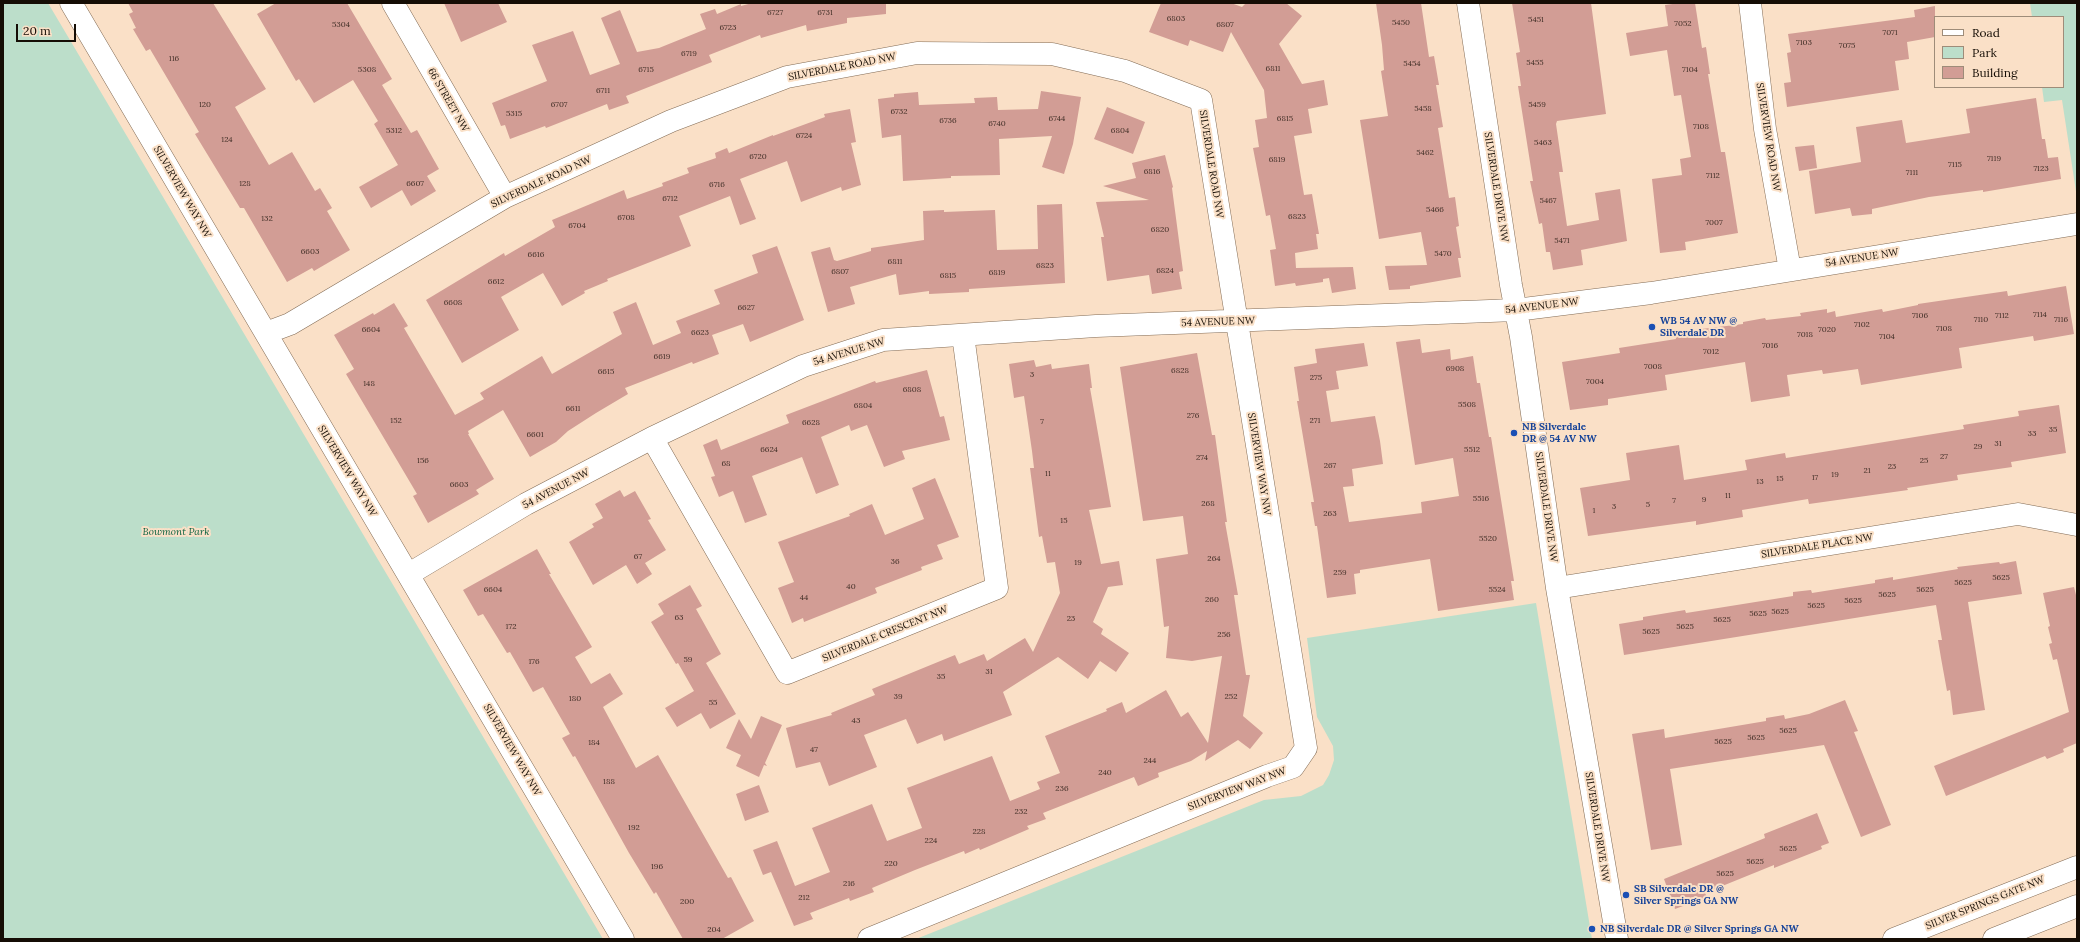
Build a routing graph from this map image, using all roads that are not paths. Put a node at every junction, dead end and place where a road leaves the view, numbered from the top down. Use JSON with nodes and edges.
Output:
{"nodes":[{"id":1,"x":71,"y":3,"type":"edge"},
{"id":2,"x":393,"y":3,"type":"edge"},
{"id":3,"x":1468,"y":3,"type":"edge"},
{"id":4,"x":1750,"y":3,"type":"edge"},
{"id":5,"x":505,"y":197,"type":"junction"},
{"id":6,"x":2077,"y":224,"type":"edge"},
{"id":7,"x":1790,"y":270,"type":"junction"},
{"id":8,"x":1516,"y":310,"type":"junction"},
{"id":9,"x":1236,"y":320,"type":"junction"},
{"id":10,"x":266,"y":333,"type":"junction"},
{"id":11,"x":963,"y":335,"type":"junction"},
{"id":12,"x":652,"y":438,"type":"junction"},
{"id":13,"x":2077,"y":525,"type":"edge"},
{"id":14,"x":409,"y":574,"type":"junction"},
{"id":15,"x":1557,"y":588,"type":"junction"},
{"id":16,"x":2077,"y":867,"type":"edge"},
{"id":17,"x":2077,"y":906,"type":"edge"},
{"id":18,"x":623,"y":939,"type":"edge"},
{"id":19,"x":869,"y":939,"type":"edge"},
{"id":20,"x":1617,"y":939,"type":"edge"},
{"id":21,"x":1894,"y":939,"type":"edge"},
{"id":22,"x":1994,"y":939,"type":"edge"}],
"edges":[{"from":1,"to":10,"type":"street","name":"SILVERVIEW WAY NW"},
{"from":2,"to":5,"type":"street","name":"66 STREET NW"},
{"from":3,"to":8,"type":"street","name":"SILVERDALE DRIVE NW"},
{"from":4,"to":7,"type":"street","name":"SILVERVIEW ROAD NW"},
{"from":5,"to":9,"type":"street","name":"SILVERDALE ROAD NW"},
{"from":5,"to":10,"type":"street","name":"SILVERDALE ROAD NW"},
{"from":6,"to":7,"type":"street","name":"54 AVENUE NW"},
{"from":7,"to":8,"type":"street","name":"54 AVENUE NW"},
{"from":8,"to":9,"type":"street","name":"54 AVENUE NW"},
{"from":8,"to":15,"type":"street","name":"SILVERDALE DRIVE NW"},
{"from":9,"to":11,"type":"street","name":"54 AVENUE NW"},
{"from":9,"to":19,"type":"street","name":"SILVERVIEW WAY NW"},
{"from":10,"to":14,"type":"street","name":"SILVERVIEW WAY NW"},
{"from":11,"to":12,"type":"street","name":"54 AVENUE NW"},
{"from":11,"to":12,"type":"street","name":"SILVERDALE CRESCENT NW"},
{"from":12,"to":14,"type":"street","name":"54 AVENUE NW"},
{"from":13,"to":15,"type":"street","name":"SILVERDALE PLACE NW"},
{"from":14,"to":18,"type":"street","name":"SILVERVIEW WAY NW"},
{"from":15,"to":20,"type":"street","name":"SILVERDALE DRIVE NW"},
{"from":16,"to":21,"type":"street","name":"SILVER SPRINGS GATE NW"},
{"from":17,"to":22,"type":"street"}]}
